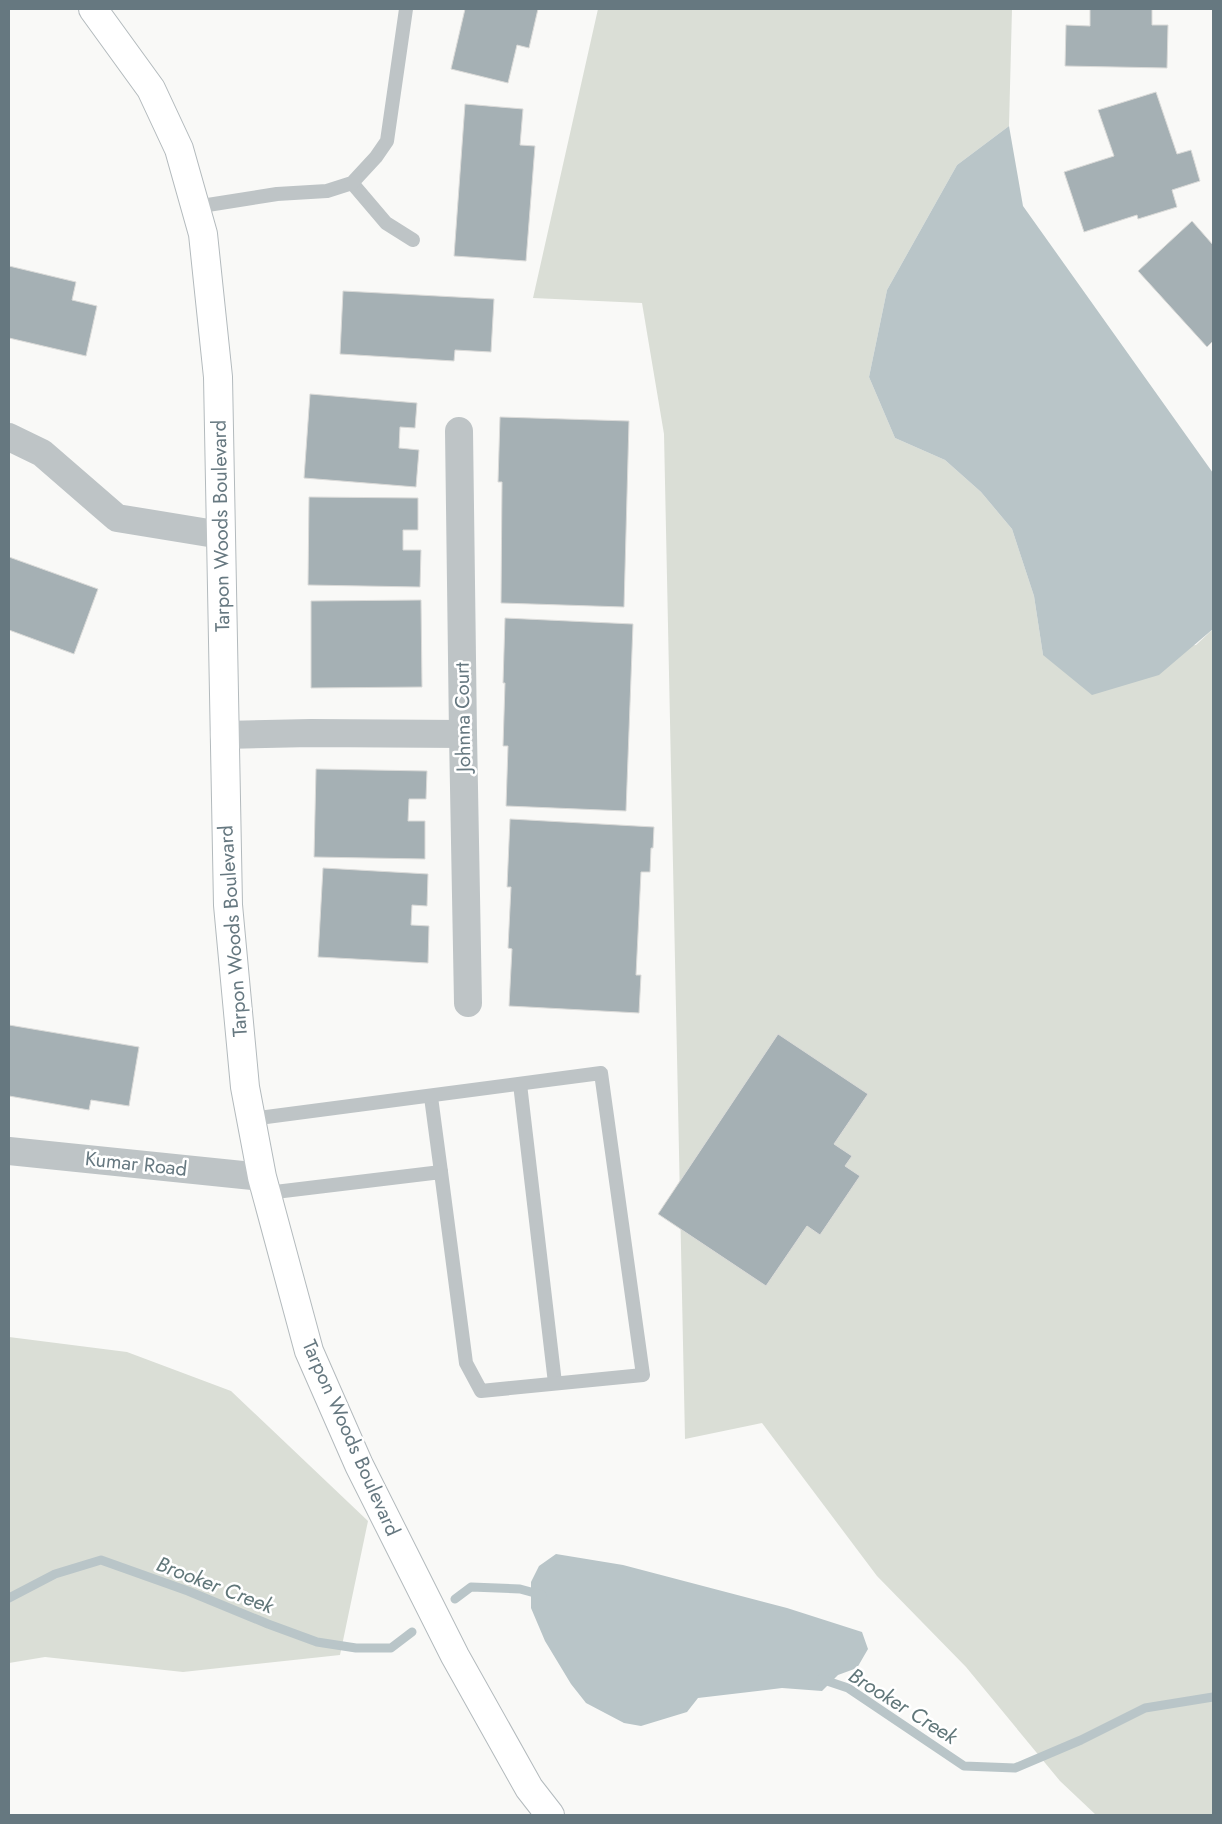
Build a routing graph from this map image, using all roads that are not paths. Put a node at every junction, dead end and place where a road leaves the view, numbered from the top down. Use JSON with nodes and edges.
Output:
{"nodes":[{"id":1,"x":92,"y":9,"type":"edge"},
{"id":2,"x":406,"y":9,"type":"edge"},
{"id":3,"x":352,"y":183,"type":"junction"},
{"id":4,"x":195,"y":207,"type":"junction"},
{"id":5,"x":412,"y":240,"type":"dead end"},
{"id":6,"x":459,"y":432,"type":"dead end"},
{"id":7,"x":9,"y":437,"type":"edge"},
{"id":8,"x":221,"y":535,"type":"junction"},
{"id":9,"x":463,"y":734,"type":"junction"},
{"id":10,"x":224,"y":735,"type":"junction"},
{"id":11,"x":468,"y":1003,"type":"dead end"},
{"id":12,"x":520,"y":1084,"type":"junction"},
{"id":13,"x":431,"y":1097,"type":"junction"},
{"id":14,"x":251,"y":1119,"type":"junction"},
{"id":15,"x":9,"y":1151,"type":"edge"},
{"id":16,"x":441,"y":1172,"type":"junction"},
{"id":17,"x":265,"y":1185,"type":"junction"},
{"id":18,"x":555,"y":1383,"type":"junction"},
{"id":19,"x":550,"y":1815,"type":"edge"}],
"edges":[{"from":1,"to":4,"type":"street","name":"Tarpon Woods Boulevard"},
{"from":2,"to":3,"type":"lane"},
{"from":3,"to":4,"type":"lane"},
{"from":3,"to":5,"type":"lane"},
{"from":4,"to":8,"type":"street","name":"Tarpon Woods Boulevard"},
{"from":6,"to":9,"type":"street","name":"Johnna Court"},
{"from":7,"to":8,"type":"street"},
{"from":8,"to":10,"type":"street","name":"Tarpon Woods Boulevard"},
{"from":9,"to":10,"type":"street"},
{"from":9,"to":11,"type":"street","name":"Johnna Court"},
{"from":10,"to":14,"type":"street","name":"Tarpon Woods Boulevard"},
{"from":12,"to":13,"type":"lane"},
{"from":12,"to":18,"type":"lane"},
{"from":12,"to":18,"type":"lane"},
{"from":13,"to":14,"type":"lane"},
{"from":13,"to":16,"type":"lane"},
{"from":14,"to":17,"type":"street","name":"Tarpon Woods Boulevard"},
{"from":15,"to":17,"type":"street","name":"Kumar Road"},
{"from":16,"to":17,"type":"lane"},
{"from":16,"to":18,"type":"lane"},
{"from":17,"to":19,"type":"street","name":"Tarpon Woods Boulevard"}]}
